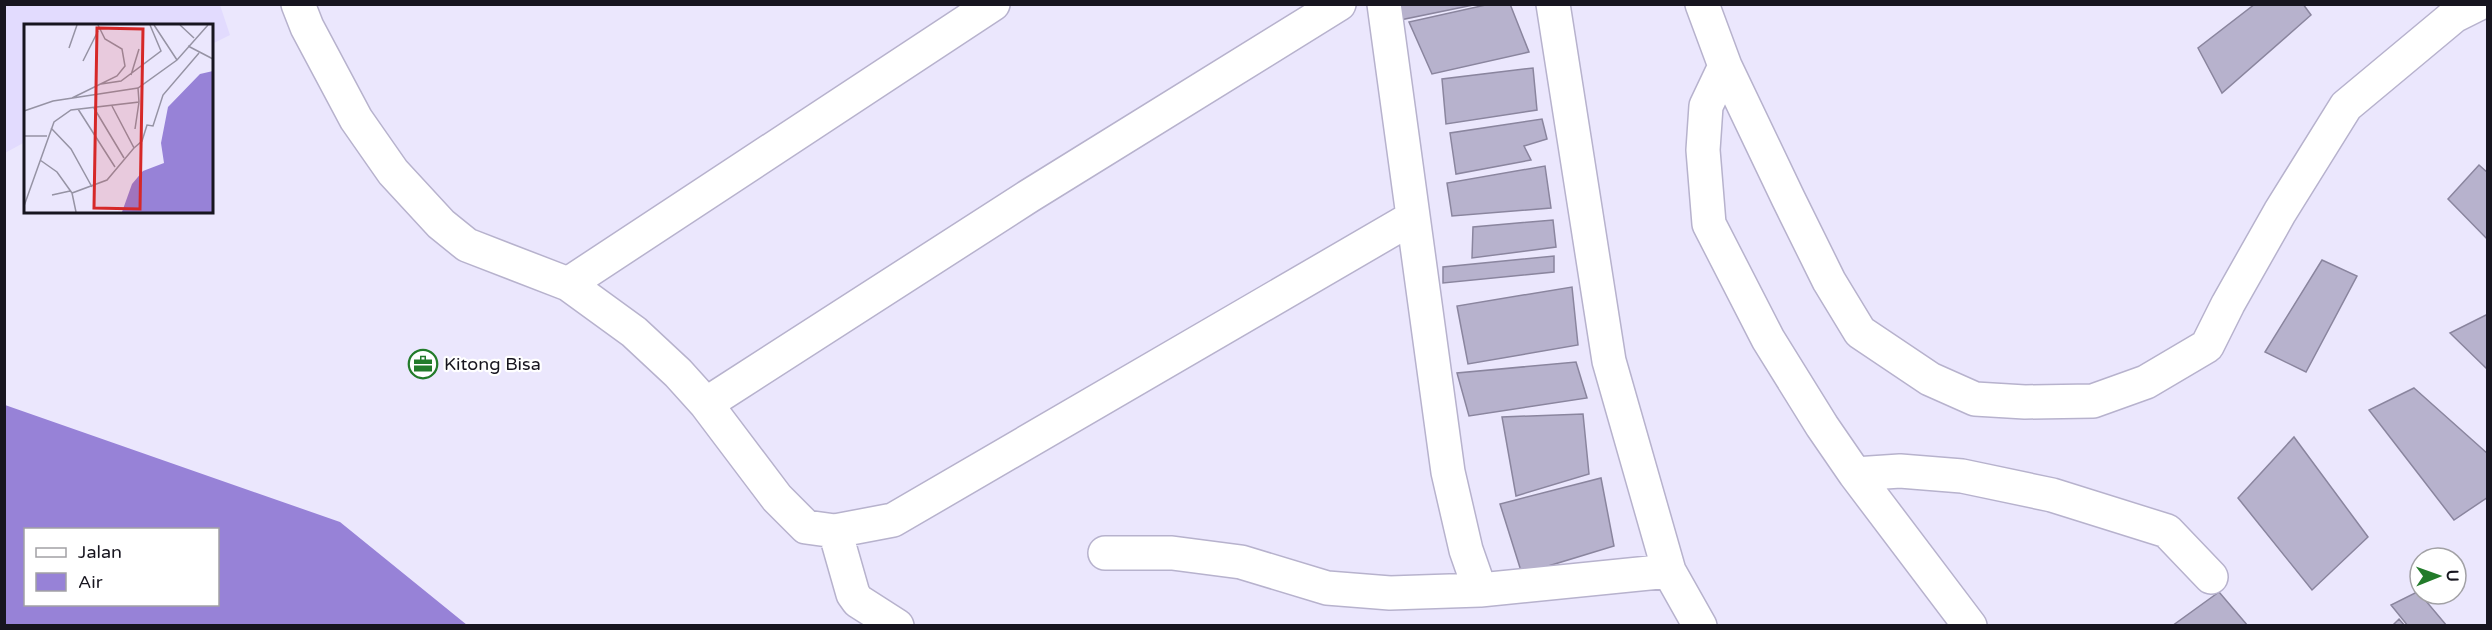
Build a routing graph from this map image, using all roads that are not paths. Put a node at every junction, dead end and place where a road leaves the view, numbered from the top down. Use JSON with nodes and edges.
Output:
{"nodes":[{"id":1,"x":298,"y":4,"type":"edge"},
{"id":2,"x":993,"y":4,"type":"edge"},
{"id":3,"x":1340,"y":4,"type":"edge"},
{"id":4,"x":1384,"y":4,"type":"edge"},
{"id":5,"x":1553,"y":4,"type":"edge"},
{"id":6,"x":1702,"y":4,"type":"edge"},
{"id":7,"x":2456,"y":8,"type":"edge"},
{"id":8,"x":1725,"y":66,"type":"junction"},
{"id":9,"x":1412,"y":218,"type":"junction"},
{"id":10,"x":568,"y":284,"type":"junction"},
{"id":11,"x":706,"y":404,"type":"junction"},
{"id":12,"x":1855,"y":474,"type":"junction"},
{"id":13,"x":835,"y":531,"type":"junction"},
{"id":14,"x":1106,"y":553,"type":"dead end"},
{"id":15,"x":1669,"y":571,"type":"junction"},
{"id":16,"x":2211,"y":577,"type":"dead end"},
{"id":17,"x":1480,"y":590,"type":"junction"},
{"id":18,"x":897,"y":626,"type":"edge"},
{"id":19,"x":1700,"y":626,"type":"edge"},
{"id":20,"x":1970,"y":626,"type":"edge"}],
"edges":[{"from":1,"to":10,"type":"street"},
{"from":2,"to":10,"type":"street"},
{"from":3,"to":11,"type":"street"},
{"from":4,"to":9,"type":"street"},
{"from":5,"to":15,"type":"street"},
{"from":6,"to":8,"type":"street"},
{"from":7,"to":8,"type":"street"},
{"from":8,"to":12,"type":"street"},
{"from":9,"to":13,"type":"street"},
{"from":9,"to":17,"type":"street"},
{"from":10,"to":11,"type":"street"},
{"from":11,"to":13,"type":"street"},
{"from":12,"to":16,"type":"street"},
{"from":12,"to":20,"type":"street"},
{"from":13,"to":18,"type":"street"},
{"from":14,"to":17,"type":"street"},
{"from":15,"to":17,"type":"street"},
{"from":15,"to":19,"type":"street"}]}
